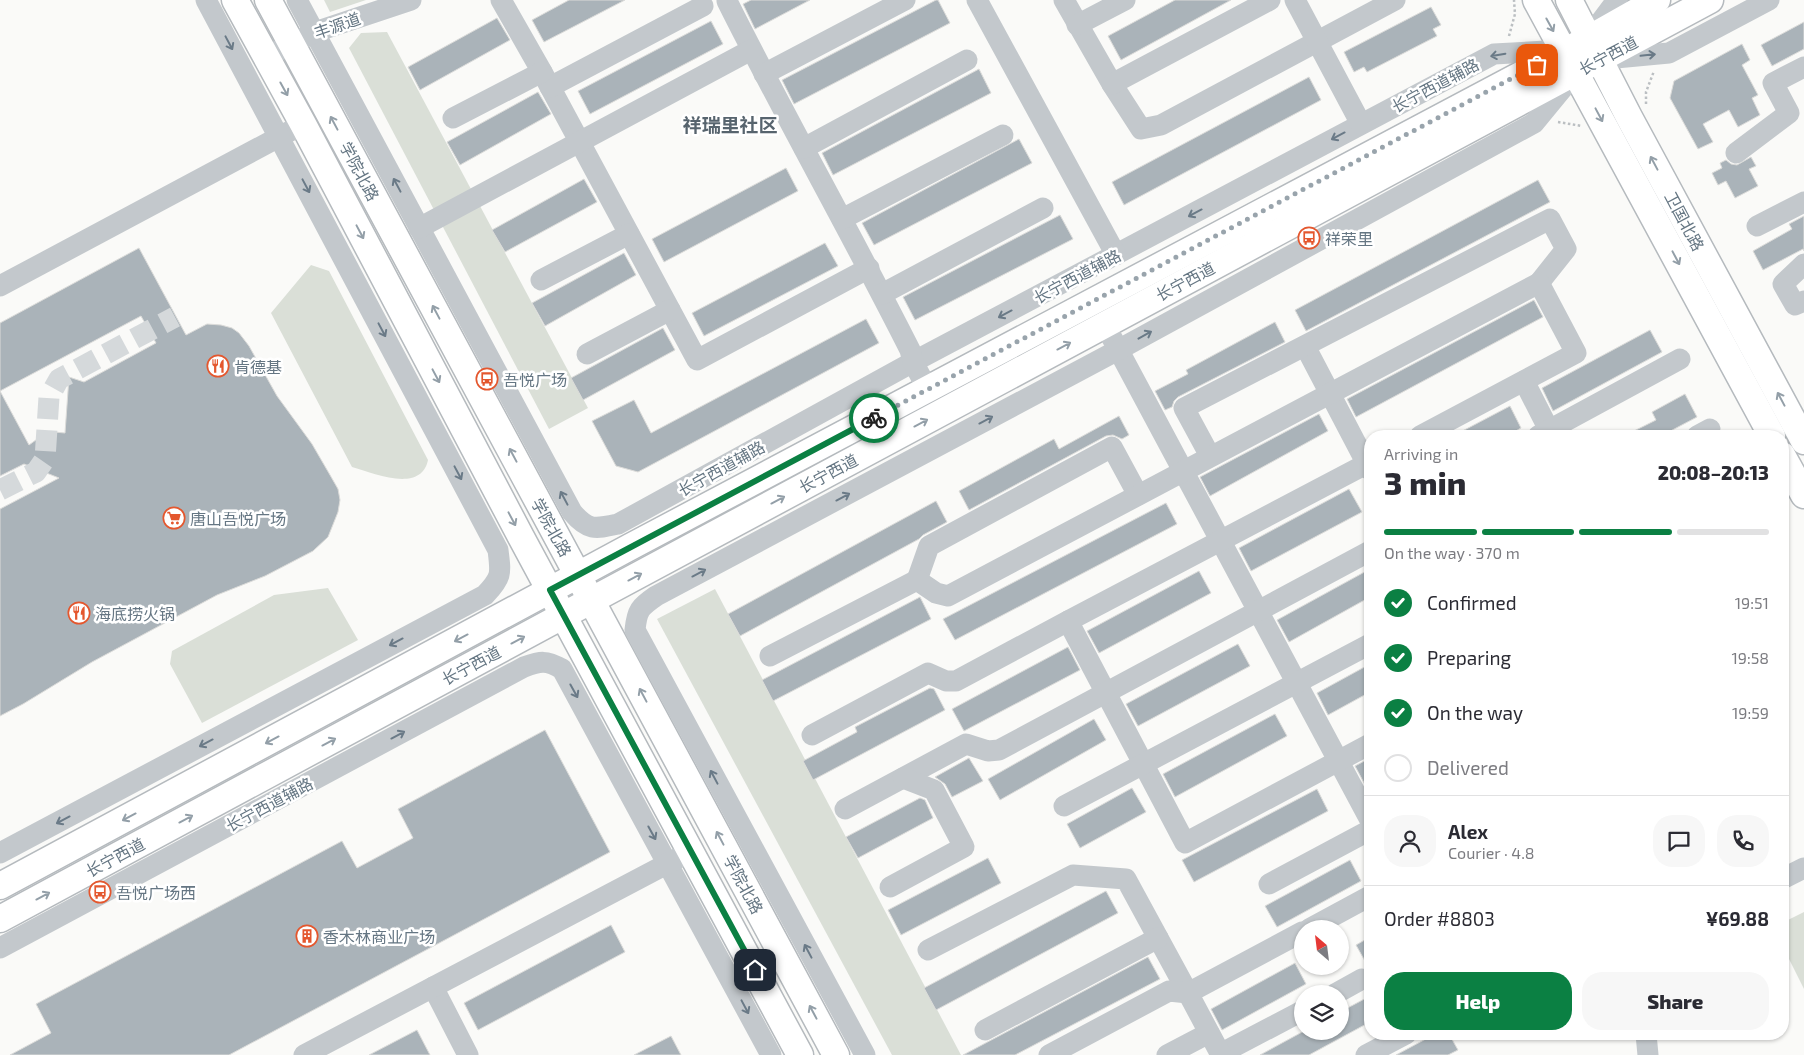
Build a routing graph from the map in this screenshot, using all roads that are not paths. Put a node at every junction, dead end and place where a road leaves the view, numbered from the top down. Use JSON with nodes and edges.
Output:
{"nodes":[{"id":1,"x":206,"y":0,"type":"edge"},
{"id":2,"x":235,"y":0,"type":"edge"},
{"id":3,"x":268,"y":0,"type":"edge"},
{"id":4,"x":297,"y":0,"type":"edge"},
{"id":5,"x":411,"y":0,"type":"edge"},
{"id":6,"x":501,"y":0,"type":"edge"},
{"id":7,"x":905,"y":0,"type":"edge"},
{"id":8,"x":977,"y":0,"type":"edge"},
{"id":9,"x":1064,"y":0,"type":"edge"},
{"id":10,"x":1125,"y":0,"type":"edge"},
{"id":11,"x":1270,"y":0,"type":"edge"},
{"id":12,"x":1296,"y":0,"type":"edge"},
{"id":13,"x":1395,"y":0,"type":"edge"},
{"id":14,"x":1536,"y":0,"type":"edge"},
{"id":15,"x":1569,"y":0,"type":"edge"},
{"id":16,"x":1617,"y":0,"type":"edge"},
{"id":17,"x":1657,"y":0,"type":"edge"},
{"id":18,"x":1710,"y":0,"type":"edge"},
{"id":19,"x":1770,"y":0,"type":"edge"},
{"id":20,"x":728,"y":1,"type":"edge"},
{"id":21,"x":701,"y":3,"type":"edge"},
{"id":22,"x":380,"y":5,"type":"edge"},
{"id":23,"x":1077,"y":25,"type":"junction"},
{"id":24,"x":315,"y":32,"type":"junction"},
{"id":25,"x":1318,"y":42,"type":"junction"},
{"id":26,"x":291,"y":43,"type":"junction"},
{"id":27,"x":1594,"y":49,"type":"junction"},
{"id":28,"x":751,"y":50,"type":"junction"},
{"id":29,"x":266,"y":56,"type":"junction"},
{"id":30,"x":967,"y":60,"type":"dead end"},
{"id":31,"x":1570,"y":61,"type":"junction"},
{"id":32,"x":1804,"y":67,"type":"edge"},
{"id":33,"x":764,"y":74,"type":"junction"},
{"id":34,"x":546,"y":80,"type":"junction"},
{"id":35,"x":1112,"y":84,"type":"junction"},
{"id":36,"x":1797,"y":111,"type":"edge"},
{"id":37,"x":453,"y":118,"type":"dead end"},
{"id":38,"x":303,"y":124,"type":"junction"},
{"id":39,"x":1361,"y":124,"type":"junction"},
{"id":40,"x":1003,"y":134,"type":"dead end"},
{"id":41,"x":279,"y":136,"type":"junction"},
{"id":42,"x":580,"y":142,"type":"junction"},
{"id":43,"x":804,"y":148,"type":"junction"},
{"id":44,"x":1736,"y":153,"type":"dead end"},
{"id":45,"x":1804,"y":202,"type":"edge"},
{"id":46,"x":1043,"y":208,"type":"dead end"},
{"id":47,"x":842,"y":219,"type":"junction"},
{"id":48,"x":1757,"y":226,"type":"dead end"},
{"id":49,"x":419,"y":228,"type":"junction"},
{"id":50,"x":629,"y":234,"type":"junction"},
{"id":51,"x":1116,"y":255,"type":"junction"},
{"id":52,"x":1804,"y":264,"type":"edge"},
{"id":53,"x":869,"y":268,"type":"junction"},
{"id":54,"x":541,"y":280,"type":"dead end"},
{"id":55,"x":1540,"y":283,"type":"junction"},
{"id":56,"x":0,"y":286,"type":"edge"},
{"id":57,"x":882,"y":294,"type":"junction"},
{"id":58,"x":1804,"y":301,"type":"edge"},
{"id":59,"x":670,"y":310,"type":"junction"},
{"id":60,"x":1106,"y":324,"type":"junction"},
{"id":61,"x":1305,"y":346,"type":"junction"},
{"id":62,"x":1118,"y":350,"type":"junction"},
{"id":63,"x":587,"y":354,"type":"dead end"},
{"id":64,"x":1680,"y":359,"type":"dead end"},
{"id":65,"x":914,"y":362,"type":"junction"},
{"id":66,"x":1524,"y":381,"type":"junction"},
{"id":67,"x":928,"y":390,"type":"junction"},
{"id":68,"x":1330,"y":393,"type":"junction"},
{"id":69,"x":1431,"y":430,"type":"edge"},
{"id":70,"x":1542,"y":430,"type":"edge"},
{"id":71,"x":1549,"y":430,"type":"edge"},
{"id":72,"x":1769,"y":430,"type":"edge"},
{"id":73,"x":1804,"y":442,"type":"edge"},
{"id":74,"x":1210,"y":456,"type":"junction"},
{"id":75,"x":1364,"y":457,"type":"edge"},
{"id":76,"x":1364,"y":468,"type":"edge"},
{"id":77,"x":1789,"y":468,"type":"edge"},
{"id":78,"x":1183,"y":471,"type":"junction"},
{"id":79,"x":1138,"y":495,"type":"junction"},
{"id":80,"x":1804,"y":495,"type":"edge"},
{"id":81,"x":1220,"y":540,"type":"junction"},
{"id":82,"x":1364,"y":554,"type":"edge"},
{"id":83,"x":579,"y":575,"type":"junction"},
{"id":84,"x":917,"y":580,"type":"junction"},
{"id":85,"x":550,"y":590,"type":"junction"},
{"id":86,"x":592,"y":600,"type":"junction"},
{"id":87,"x":1258,"y":611,"type":"junction"},
{"id":88,"x":564,"y":615,"type":"junction"},
{"id":89,"x":1068,"y":621,"type":"junction"},
{"id":90,"x":1364,"y":647,"type":"edge"},
{"id":91,"x":770,"y":656,"type":"dead end"},
{"id":92,"x":1297,"y":683,"type":"junction"},
{"id":93,"x":1105,"y":692,"type":"junction"},
{"id":94,"x":812,"y":735,"type":"dead end"},
{"id":95,"x":1364,"y":747,"type":"edge"},
{"id":96,"x":1338,"y":761,"type":"junction"},
{"id":97,"x":1144,"y":764,"type":"junction"},
{"id":98,"x":903,"y":778,"type":"junction"},
{"id":99,"x":1064,"y":806,"type":"dead end"},
{"id":100,"x":845,"y":809,"type":"dead end"},
{"id":101,"x":1364,"y":809,"type":"edge"},
{"id":102,"x":1364,"y":833,"type":"edge"},
{"id":103,"x":691,"y":850,"type":"junction"},
{"id":104,"x":0,"y":853,"type":"edge"},
{"id":105,"x":668,"y":863,"type":"junction"},
{"id":106,"x":1804,"y":868,"type":"edge"},
{"id":107,"x":1789,"y":876,"type":"edge"},
{"id":108,"x":1269,"y":884,"type":"dead end"},
{"id":109,"x":0,"y":886,"type":"edge"},
{"id":110,"x":890,"y":887,"type":"dead end"},
{"id":111,"x":1364,"y":899,"type":"edge"},
{"id":112,"x":0,"y":919,"type":"edge"},
{"id":113,"x":1326,"y":920,"type":"edge"},
{"id":114,"x":1294,"y":936,"type":"edge"},
{"id":115,"x":1158,"y":938,"type":"junction"},
{"id":116,"x":0,"y":948,"type":"edge"},
{"id":117,"x":928,"y":950,"type":"dead end"},
{"id":118,"x":1362,"y":980,"type":"dead end"},
{"id":119,"x":433,"y":987,"type":"junction"},
{"id":120,"x":1349,"y":987,"type":"edge"},
{"id":121,"x":1188,"y":993,"type":"junction"},
{"id":122,"x":1294,"y":1015,"type":"edge"},
{"id":123,"x":985,"y":1030,"type":"dead end"},
{"id":124,"x":1209,"y":1033,"type":"junction"},
{"id":125,"x":1395,"y":1040,"type":"edge"},
{"id":126,"x":1647,"y":1040,"type":"edge"},
{"id":127,"x":304,"y":1055,"type":"edge"},
{"id":128,"x":468,"y":1055,"type":"edge"},
{"id":129,"x":771,"y":1055,"type":"edge"},
{"id":130,"x":800,"y":1055,"type":"edge"},
{"id":131,"x":836,"y":1055,"type":"edge"},
{"id":132,"x":865,"y":1055,"type":"edge"},
{"id":133,"x":1049,"y":1055,"type":"edge"},
{"id":134,"x":1168,"y":1055,"type":"edge"},
{"id":135,"x":1221,"y":1055,"type":"edge"},
{"id":136,"x":1366,"y":1055,"type":"edge"},
{"id":137,"x":1648,"y":1055,"type":"edge"}],
"edges":[{"from":1,"to":41,"type":"street","one_way":true},
{"from":2,"to":29,"type":"main road","name":"学院北路"},
{"from":3,"to":26,"type":"main road","name":"学院北路"},
{"from":4,"to":24,"type":"street"},
{"from":5,"to":22,"type":"street","name":"丰源道"},
{"from":6,"to":34,"type":"street"},
{"from":7,"to":33,"type":"street"},
{"from":8,"to":51,"type":"street"},
{"from":9,"to":23,"type":"street"},
{"from":10,"to":23,"type":"street"},
{"from":11,"to":35,"type":"street"},
{"from":12,"to":25,"type":"street"},
{"from":13,"to":25,"type":"street"},
{"from":14,"to":31,"type":"main road","name":"卫国北路","one_way":true},
{"from":15,"to":27,"type":"main road","name":"卫国北路"},
{"from":16,"to":27,"type":"street"},
{"from":17,"to":27,"type":"main road","name":"长宁西道"},
{"from":18,"to":27,"type":"main road","name":"长宁西道"},
{"from":27,"to":19,"type":"street","one_way":true},
{"from":20,"to":21,"type":"street"},
{"from":20,"to":28,"type":"street"},
{"from":21,"to":34,"type":"street"},
{"from":22,"to":24,"type":"street","name":"丰源道"},
{"from":23,"to":35,"type":"street"},
{"from":24,"to":26,"type":"street","name":"丰源道"},
{"from":49,"to":24,"type":"street","one_way":true},
{"from":25,"to":35,"type":"street"},
{"from":25,"to":39,"type":"street"},
{"from":26,"to":29,"type":"street","name":"丰源道"},
{"from":83,"to":26,"type":"main road","name":"学院北路","one_way":true},
{"from":27,"to":31,"type":"main road","name":"长宁西道"},
{"from":73,"to":27,"type":"main road","name":"卫国北路","one_way":true},
{"from":28,"to":33,"type":"street"},
{"from":28,"to":42,"type":"street"},
{"from":29,"to":38,"type":"main road","name":"学院北路","one_way":true},
{"from":30,"to":43,"type":"street"},
{"from":31,"to":39,"type":"street","name":"长宁西道辅路","one_way":true},
{"from":31,"to":60,"type":"main road","name":"长宁西道"},
{"from":62,"to":31,"type":"street","one_way":true},
{"from":31,"to":67,"type":"main road","name":"长宁西道"},
{"from":31,"to":72,"type":"main road","name":"卫国北路","one_way":true},
{"from":32,"to":36,"type":"street"},
{"from":33,"to":43,"type":"street"},
{"from":34,"to":37,"type":"street"},
{"from":34,"to":42,"type":"street"},
{"from":36,"to":44,"type":"street"},
{"from":38,"to":41,"type":"street"},
{"from":38,"to":85,"type":"main road","name":"学院北路","one_way":true},
{"from":39,"to":51,"type":"street","name":"长宁西道辅路","one_way":true},
{"from":40,"to":47,"type":"street"},
{"from":41,"to":56,"type":"street"},
{"from":41,"to":104,"type":"street","one_way":true},
{"from":42,"to":49,"type":"street"},
{"from":42,"to":50,"type":"street"},
{"from":43,"to":47,"type":"street"},
{"from":45,"to":48,"type":"street"},
{"from":46,"to":57,"type":"street"},
{"from":47,"to":53,"type":"street"},
{"from":65,"to":49,"type":"street","name":"长宁西道辅路","one_way":true},
{"from":50,"to":54,"type":"street"},
{"from":50,"to":59,"type":"street"},
{"from":51,"to":65,"type":"street","name":"长宁西道辅路","one_way":true},
{"from":52,"to":58,"type":"street"},
{"from":53,"to":57,"type":"street"},
{"from":53,"to":59,"type":"street"},
{"from":55,"to":61,"type":"street"},
{"from":55,"to":66,"type":"street"},
{"from":55,"to":68,"type":"street"},
{"from":57,"to":65,"type":"street"},
{"from":59,"to":63,"type":"street"},
{"from":60,"to":62,"type":"street"},
{"from":86,"to":60,"type":"main road","name":"长宁西道","one_way":true},
{"from":61,"to":68,"type":"street"},
{"from":61,"to":74,"type":"street"},
{"from":62,"to":78,"type":"street"},
{"from":132,"to":62,"type":"street","one_way":true},
{"from":64,"to":71,"type":"street"},
{"from":65,"to":67,"type":"street"},
{"from":66,"to":69,"type":"street"},
{"from":66,"to":70,"type":"street"},
{"from":67,"to":83,"type":"main road","name":"长宁西道"},
{"from":68,"to":74,"type":"street"},
{"from":68,"to":75,"type":"street"},
{"from":74,"to":78,"type":"street"},
{"from":76,"to":81,"type":"street"},
{"from":77,"to":80,"type":"main road"},
{"from":78,"to":79,"type":"street"},
{"from":78,"to":81,"type":"street"},
{"from":79,"to":84,"type":"street"},
{"from":79,"to":84,"type":"street"},
{"from":81,"to":87,"type":"street"},
{"from":81,"to":89,"type":"street"},
{"from":82,"to":87,"type":"street"},
{"from":83,"to":85,"type":"main road","name":"长宁西道"},
{"from":83,"to":86,"type":"main road","name":"学院北路"},
{"from":84,"to":91,"type":"street"},
{"from":85,"to":88,"type":"main road","name":"学院北路"},
{"from":85,"to":109,"type":"main road","name":"长宁西道","one_way":true},
{"from":86,"to":88,"type":"main road","name":"长宁西道"},
{"from":131,"to":86,"type":"main road","name":"学院北路","one_way":true},
{"from":87,"to":92,"type":"street"},
{"from":87,"to":93,"type":"street"},
{"from":88,"to":103,"type":"main road","name":"学院北路"},
{"from":112,"to":88,"type":"main road","name":"长宁西道","one_way":true},
{"from":89,"to":93,"type":"street"},
{"from":89,"to":94,"type":"street"},
{"from":90,"to":92,"type":"street"},
{"from":92,"to":96,"type":"street"},
{"from":92,"to":97,"type":"street"},
{"from":93,"to":97,"type":"street"},
{"from":93,"to":98,"type":"street"},
{"from":95,"to":96,"type":"street"},
{"from":96,"to":97,"type":"street"},
{"from":96,"to":101,"type":"street"},
{"from":97,"to":99,"type":"street"},
{"from":98,"to":100,"type":"street"},
{"from":98,"to":110,"type":"street"},
{"from":102,"to":108,"type":"street"},
{"from":103,"to":105,"type":"street"},
{"from":103,"to":130,"type":"main road","name":"学院北路"},
{"from":116,"to":105,"type":"street","name":"长宁西道辅路","one_way":true},
{"from":105,"to":119,"type":"street"},
{"from":105,"to":129,"type":"street","one_way":true},
{"from":106,"to":107,"type":"street"},
{"from":111,"to":113,"type":"street"},
{"from":114,"to":121,"type":"street"},
{"from":115,"to":117,"type":"street"},
{"from":115,"to":121,"type":"street"},
{"from":115,"to":123,"type":"street"},
{"from":118,"to":120,"type":"street"},
{"from":119,"to":127,"type":"street"},
{"from":119,"to":128,"type":"street"},
{"from":121,"to":124,"type":"street"},
{"from":121,"to":133,"type":"street"},
{"from":122,"to":135,"type":"street"},
{"from":124,"to":134,"type":"street"},
{"from":124,"to":135,"type":"street"},
{"from":125,"to":136,"type":"street"},
{"from":126,"to":137,"type":"street"}]}
